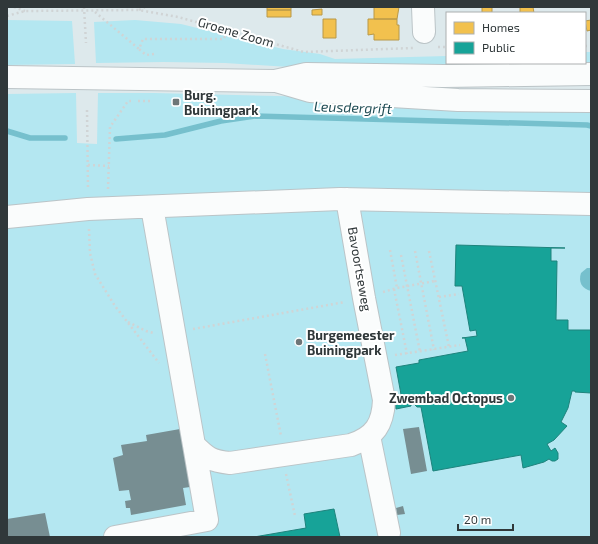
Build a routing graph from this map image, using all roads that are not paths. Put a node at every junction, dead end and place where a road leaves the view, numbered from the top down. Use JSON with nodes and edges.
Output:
{"nodes":[{"id":1,"x":423,"y":7,"type":"edge"},
{"id":2,"x":421,"y":40,"type":"road end"},
{"id":3,"x":591,"y":74,"type":"edge"},
{"id":4,"x":7,"y":77,"type":"edge"},
{"id":5,"x":275,"y":81,"type":"junction"},
{"id":6,"x":591,"y":101,"type":"edge"},
{"id":7,"x":347,"y":199,"type":"junction"},
{"id":8,"x":591,"y":204,"type":"edge"},
{"id":9,"x":152,"y":207,"type":"junction"},
{"id":10,"x":7,"y":217,"type":"edge"},
{"id":11,"x":369,"y":436,"type":"junction"},
{"id":12,"x":194,"y":445,"type":"junction"},
{"id":13,"x":389,"y":533,"type":"dead end"},
{"id":14,"x":115,"y":537,"type":"edge"}],
"edges":[{"from":1,"to":2,"type":"street"},
{"from":3,"to":5,"type":"street"},
{"from":4,"to":5,"type":"street"},
{"from":5,"to":6,"type":"street"},
{"from":7,"to":8,"type":"street"},
{"from":7,"to":9,"type":"street"},
{"from":7,"to":11,"type":"street","name":"Bavoortseweg"},
{"from":9,"to":10,"type":"street"},
{"from":9,"to":12,"type":"street"},
{"from":11,"to":12,"type":"street","name":"Bavoortseweg"},
{"from":11,"to":13,"type":"street"},
{"from":12,"to":14,"type":"street"}]}
